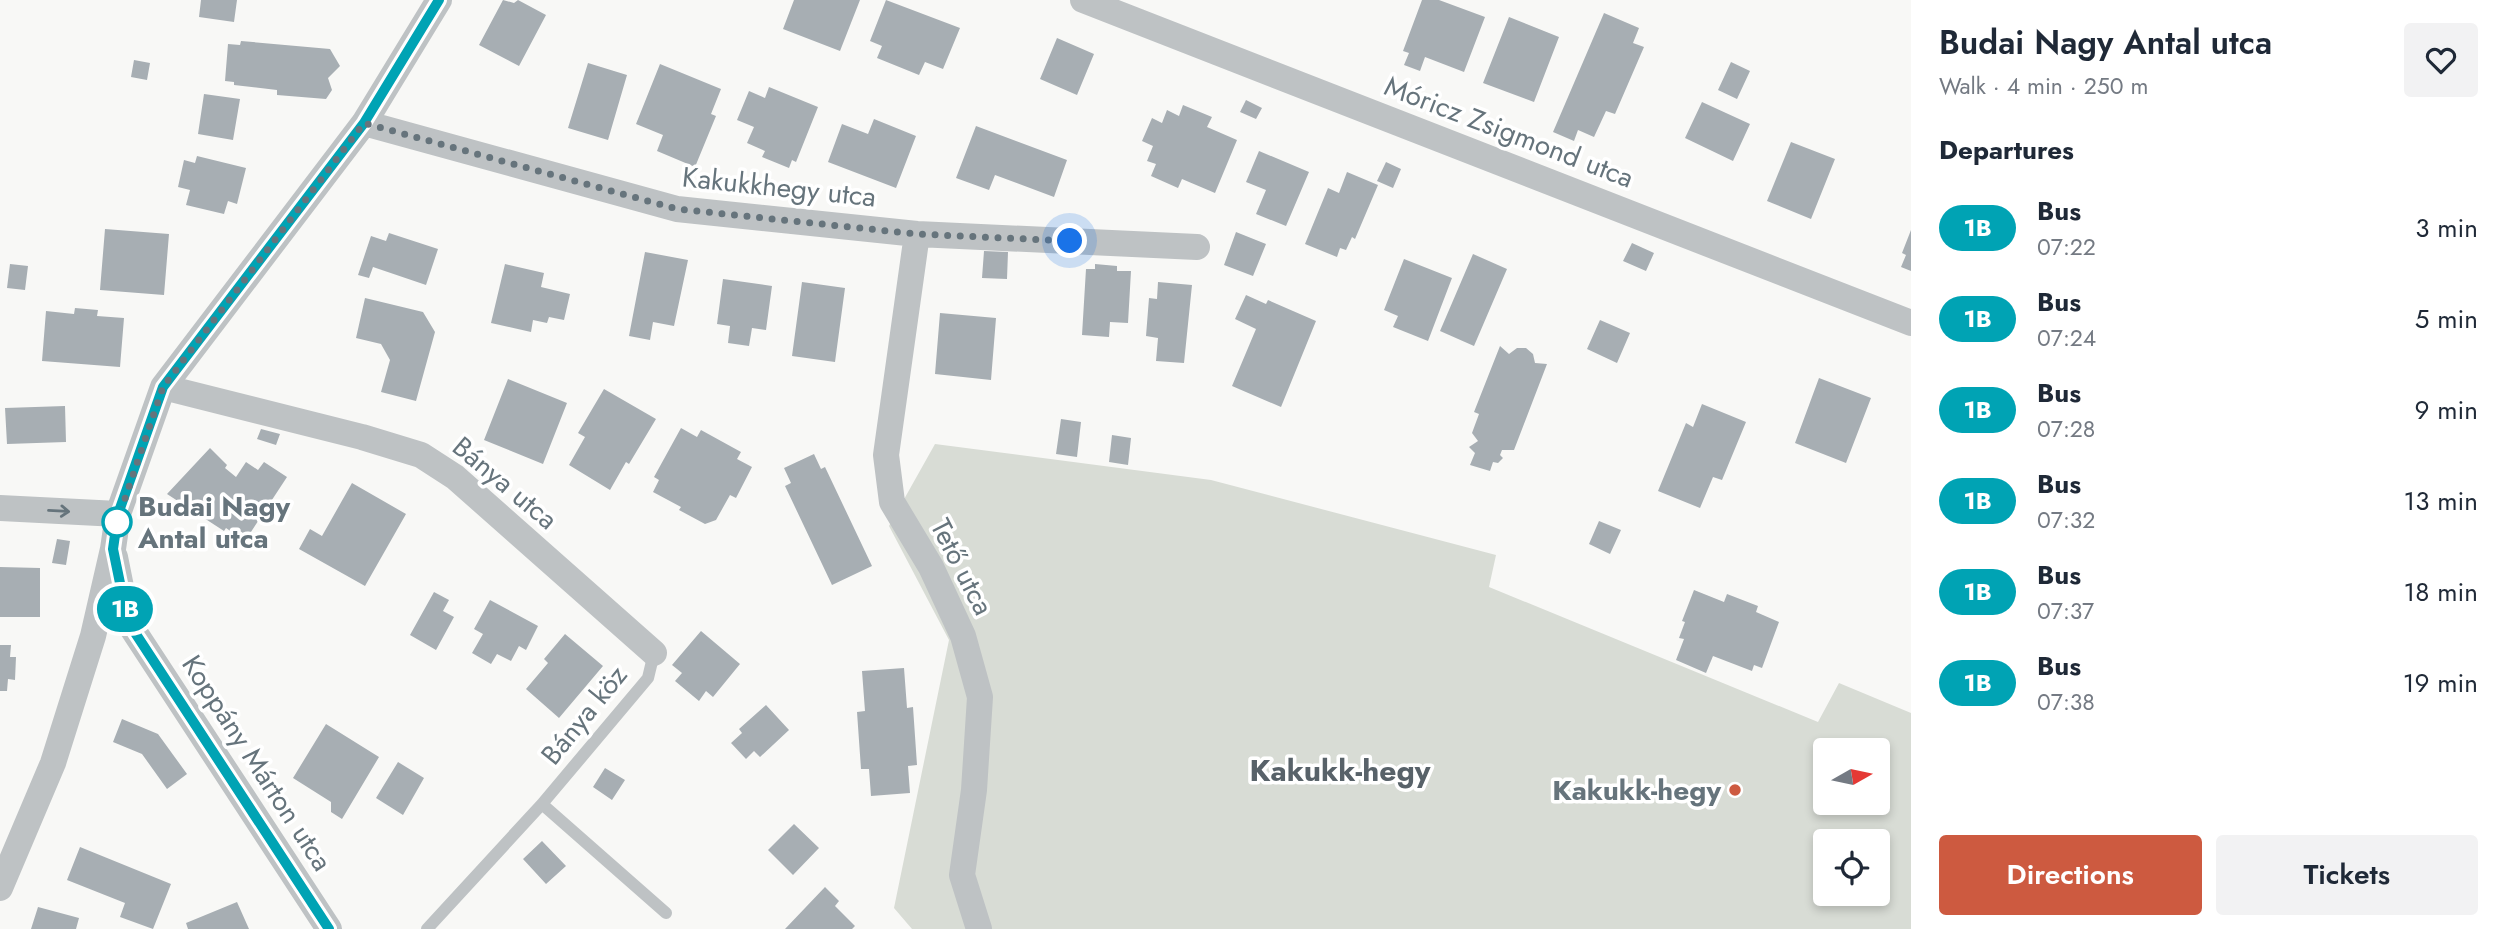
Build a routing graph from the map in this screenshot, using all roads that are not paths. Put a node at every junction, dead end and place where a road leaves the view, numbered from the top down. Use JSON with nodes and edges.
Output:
{"nodes":[{"id":1,"x":439,"y":0,"type":"edge"},
{"id":2,"x":1083,"y":0,"type":"edge"},
{"id":3,"x":364,"y":123,"type":"junction"},
{"id":4,"x":917,"y":234,"type":"junction"},
{"id":5,"x":1197,"y":247,"type":"dead end"},
{"id":6,"x":1911,"y":323,"type":"edge"},
{"id":7,"x":163,"y":387,"type":"junction"},
{"id":8,"x":0,"y":508,"type":"edge"},
{"id":9,"x":118,"y":514,"type":"junction"},
{"id":10,"x":113,"y":549,"type":"junction"},
{"id":11,"x":654,"y":653,"type":"joint"},
{"id":12,"x":542,"y":804,"type":"junction"},
{"id":13,"x":0,"y":888,"type":"edge"},
{"id":14,"x":666,"y":912,"type":"dead end"},
{"id":15,"x":329,"y":929,"type":"edge"},
{"id":16,"x":427,"y":929,"type":"edge"},
{"id":17,"x":979,"y":929,"type":"edge"}],
"edges":[{"from":1,"to":3,"type":"street"},
{"from":2,"to":6,"type":"street","name":"Móricz Zsigmond utca"},
{"from":3,"to":4,"type":"street","name":"Kakukkhegy utca"},
{"from":3,"to":7,"type":"street"},
{"from":4,"to":5,"type":"street","name":"Kakukkhegy utca"},
{"from":4,"to":17,"type":"street","name":"Tető utca"},
{"from":7,"to":9,"type":"street"},
{"from":7,"to":11,"type":"street","name":"Bánya utca"},
{"from":8,"to":9,"type":"street","one_way":true},
{"from":9,"to":10,"type":"street"},
{"from":10,"to":13,"type":"street"},
{"from":10,"to":15,"type":"street","name":"Koppány Márton utca"},
{"from":11,"to":12,"type":"lane","name":"Bánya köz"},
{"from":12,"to":14,"type":"lane","name":"Bánya köz"},
{"from":12,"to":16,"type":"lane","name":"Bánya köz"}]}
